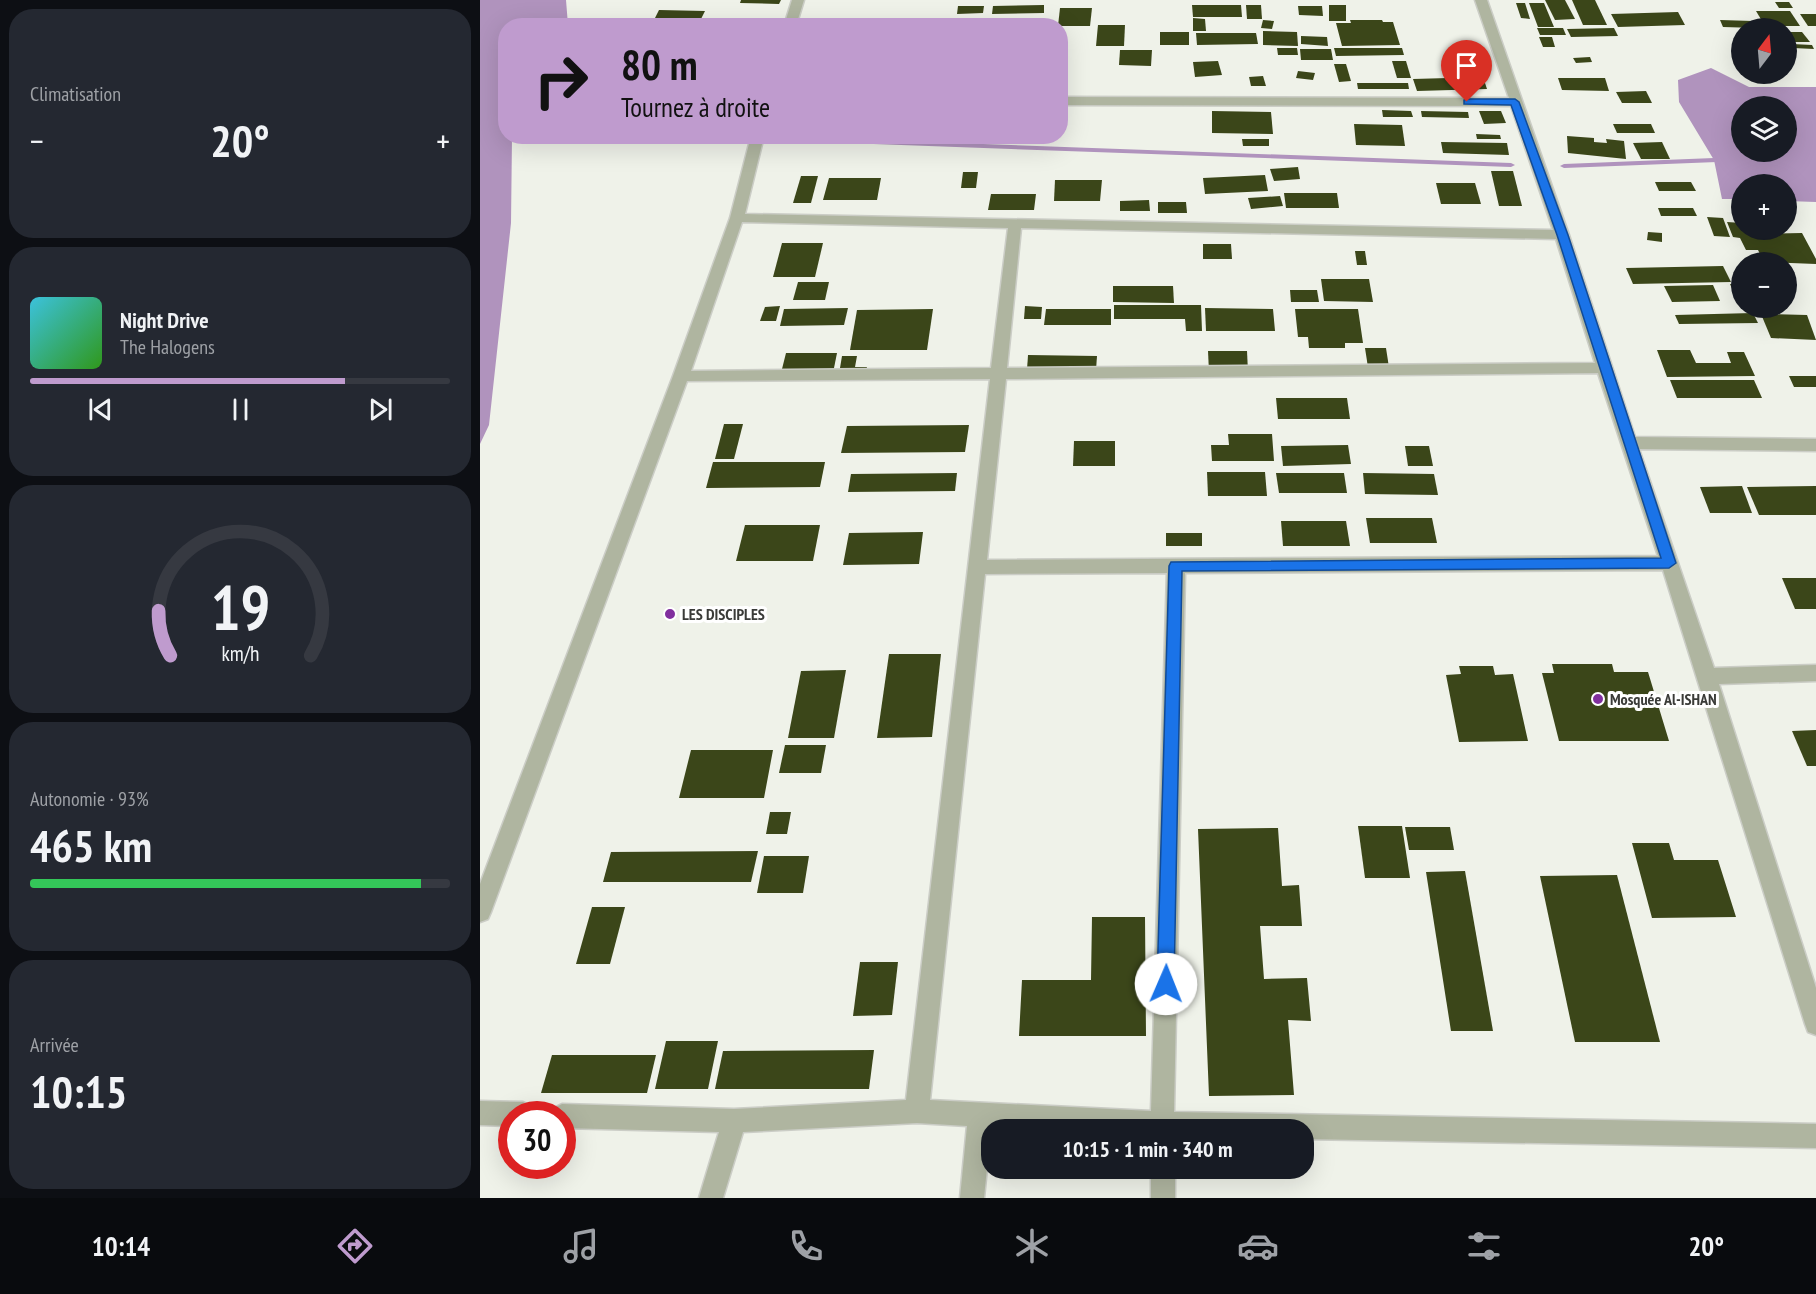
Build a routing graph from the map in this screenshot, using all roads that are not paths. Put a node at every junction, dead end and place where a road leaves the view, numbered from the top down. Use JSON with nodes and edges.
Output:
{"nodes":[{"id":1,"x":798,"y":0,"type":"edge"},
{"id":2,"x":1481,"y":0,"type":"edge"},
{"id":3,"x":792,"y":18,"type":"edge"},
{"id":4,"x":1068,"y":101,"type":"edge"},
{"id":5,"x":1515,"y":102,"type":"junction"},
{"id":6,"x":756,"y":144,"type":"edge"},
{"id":7,"x":737,"y":218,"type":"junction"},
{"id":8,"x":1015,"y":224,"type":"junction"},
{"id":9,"x":1562,"y":235,"type":"junction"},
{"id":10,"x":1604,"y":368,"type":"junction"},
{"id":11,"x":998,"y":374,"type":"junction"},
{"id":12,"x":681,"y":376,"type":"junction"},
{"id":13,"x":1629,"y":443,"type":"junction"},
{"id":14,"x":1816,"y":445,"type":"edge"},
{"id":15,"x":1669,"y":563,"type":"junction"},
{"id":16,"x":1176,"y":566,"type":"junction"},
{"id":17,"x":979,"y":567,"type":"junction"},
{"id":18,"x":1816,"y":673,"type":"edge"},
{"id":19,"x":1707,"y":676,"type":"junction"},
{"id":20,"x":480,"y":912,"type":"edge"},
{"id":21,"x":1816,"y":1024,"type":"edge"},
{"id":22,"x":917,"y":1111,"type":"junction"},
{"id":23,"x":480,"y":1113,"type":"edge"},
{"id":24,"x":498,"y":1113,"type":"edge"},
{"id":25,"x":980,"y":1115,"type":"junction"},
{"id":26,"x":576,"y":1116,"type":"edge"},
{"id":27,"x":1041,"y":1119,"type":"edge"},
{"id":28,"x":1162,"y":1119,"type":"edge"},
{"id":29,"x":734,"y":1121,"type":"junction"},
{"id":30,"x":1314,"y":1129,"type":"edge"},
{"id":31,"x":1816,"y":1136,"type":"edge"},
{"id":32,"x":1163,"y":1179,"type":"edge"},
{"id":33,"x":711,"y":1198,"type":"edge"},
{"id":34,"x":972,"y":1198,"type":"edge"},
{"id":35,"x":1164,"y":1198,"type":"edge"}],
"edges":[{"from":1,"to":3,"type":"street"},
{"from":2,"to":5,"type":"street"},
{"from":4,"to":5,"type":"street"},
{"from":5,"to":9,"type":"street"},
{"from":6,"to":7,"type":"street"},
{"from":7,"to":8,"type":"street"},
{"from":7,"to":12,"type":"street"},
{"from":8,"to":9,"type":"street"},
{"from":8,"to":11,"type":"street"},
{"from":9,"to":10,"type":"street"},
{"from":10,"to":11,"type":"street"},
{"from":10,"to":13,"type":"street"},
{"from":11,"to":12,"type":"street"},
{"from":11,"to":17,"type":"street"},
{"from":12,"to":20,"type":"street"},
{"from":13,"to":14,"type":"street"},
{"from":13,"to":15,"type":"street"},
{"from":15,"to":16,"type":"street"},
{"from":15,"to":19,"type":"street"},
{"from":16,"to":17,"type":"street"},
{"from":16,"to":28,"type":"street"},
{"from":17,"to":22,"type":"street"},
{"from":18,"to":19,"type":"street"},
{"from":19,"to":21,"type":"street"},
{"from":22,"to":25,"type":"street"},
{"from":22,"to":29,"type":"street"},
{"from":23,"to":24,"type":"street"},
{"from":25,"to":27,"type":"street"},
{"from":25,"to":34,"type":"street"},
{"from":26,"to":29,"type":"street"},
{"from":29,"to":33,"type":"street"},
{"from":30,"to":31,"type":"street"},
{"from":32,"to":35,"type":"street"}]}
